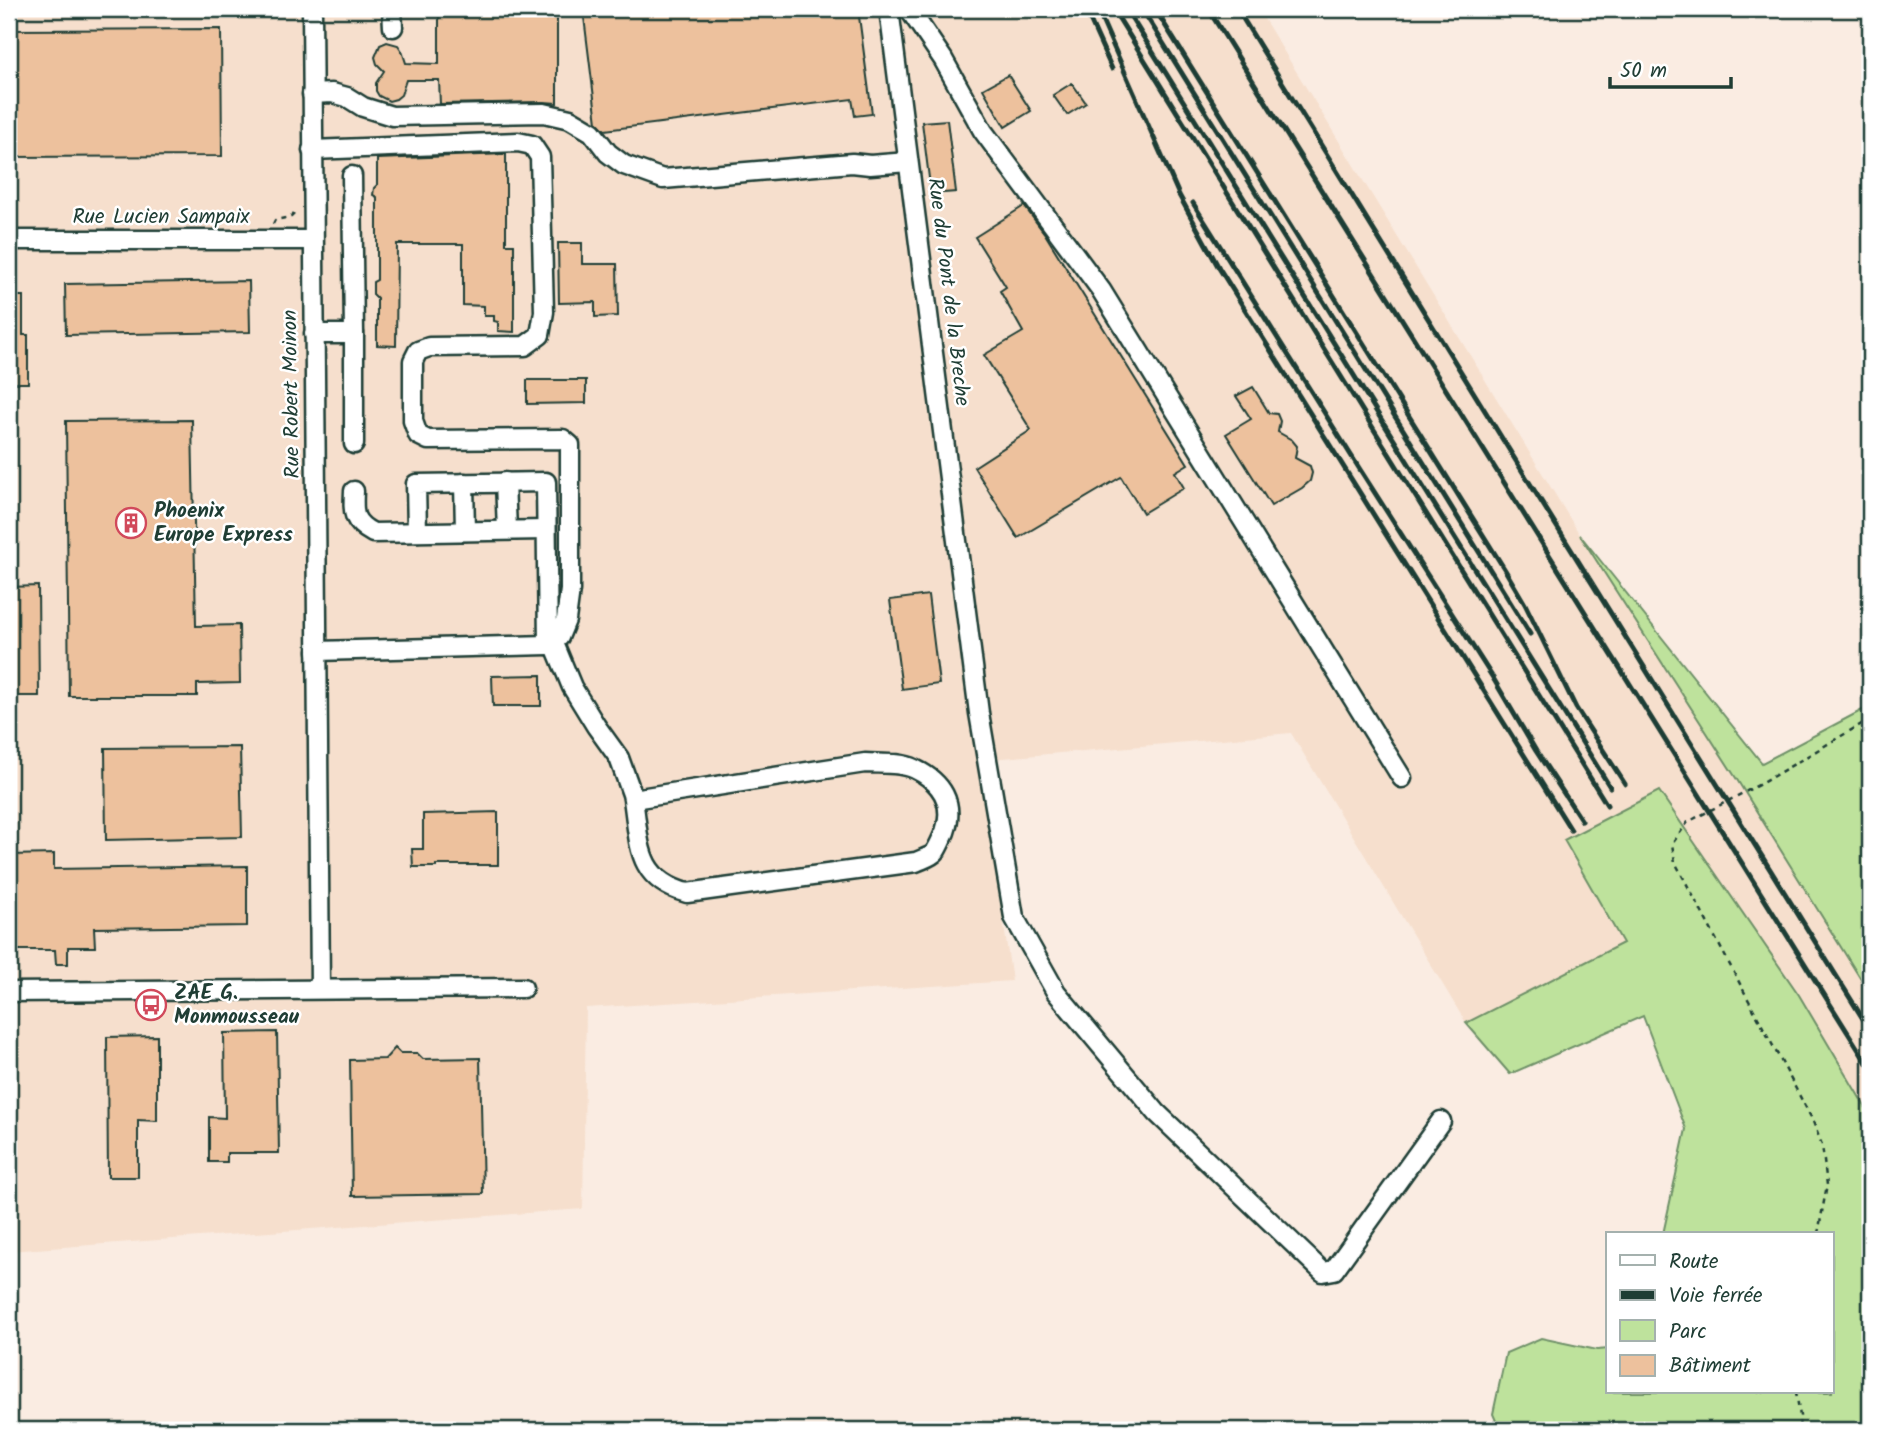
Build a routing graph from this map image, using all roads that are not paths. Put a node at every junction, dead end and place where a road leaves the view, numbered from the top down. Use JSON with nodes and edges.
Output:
{"nodes":[{"id":1,"x":312,"y":9,"type":"edge"},
{"id":2,"x":392,"y":9,"type":"edge"},
{"id":3,"x":889,"y":9,"type":"edge"},
{"id":4,"x":909,"y":9,"type":"edge"},
{"id":5,"x":393,"y":27,"type":"dead end"},
{"id":6,"x":312,"y":94,"type":"junction"},
{"id":7,"x":313,"y":150,"type":"junction"},
{"id":8,"x":908,"y":162,"type":"junction"},
{"id":9,"x":352,"y":176,"type":"dead end"},
{"id":10,"x":9,"y":240,"type":"edge"},
{"id":11,"x":313,"y":240,"type":"junction"},
{"id":12,"x":314,"y":334,"type":"junction"},
{"id":13,"x":354,"y":334,"type":"junction"},
{"id":14,"x":354,"y":444,"type":"dead end"},
{"id":15,"x":505,"y":482,"type":"junction"},
{"id":16,"x":464,"y":483,"type":"junction"},
{"id":17,"x":354,"y":491,"type":"dead end"},
{"id":18,"x":507,"y":530,"type":"junction"},
{"id":19,"x":546,"y":530,"type":"junction"},
{"id":20,"x":465,"y":531,"type":"junction"},
{"id":21,"x":417,"y":532,"type":"junction"},
{"id":22,"x":550,"y":643,"type":"junction"},
{"id":23,"x":317,"y":651,"type":"junction"},
{"id":24,"x":1402,"y":778,"type":"dead end"},
{"id":25,"x":633,"y":799,"type":"junction"},
{"id":26,"x":523,"y":988,"type":"dead end"},
{"id":27,"x":320,"y":989,"type":"junction"},
{"id":28,"x":9,"y":992,"type":"edge"},
{"id":29,"x":1441,"y":1121,"type":"dead end"}],
"edges":[{"from":1,"to":6,"type":"street","name":"Rue Robert Moinon"},
{"from":2,"to":5,"type":"street"},
{"from":3,"to":8,"type":"street","name":"Rue du Pont de la Breche"},
{"from":4,"to":24,"type":"street"},
{"from":6,"to":7,"type":"street","name":"Rue Robert Moinon"},
{"from":6,"to":8,"type":"street"},
{"from":7,"to":11,"type":"street","name":"Rue Robert Moinon"},
{"from":7,"to":22,"type":"street"},
{"from":8,"to":29,"type":"street","name":"Rue du Pont de la Breche"},
{"from":9,"to":13,"type":"street"},
{"from":10,"to":11,"type":"street","name":"Rue Lucien Sampaix"},
{"from":11,"to":12,"type":"street","name":"Rue Robert Moinon"},
{"from":12,"to":13,"type":"street"},
{"from":12,"to":23,"type":"street","name":"Rue Robert Moinon"},
{"from":13,"to":14,"type":"street"},
{"from":15,"to":16,"type":"street"},
{"from":15,"to":18,"type":"street"},
{"from":15,"to":19,"type":"street"},
{"from":16,"to":20,"type":"street"},
{"from":16,"to":21,"type":"street"},
{"from":17,"to":21,"type":"street"},
{"from":18,"to":19,"type":"street"},
{"from":18,"to":20,"type":"street"},
{"from":19,"to":22,"type":"street"},
{"from":20,"to":21,"type":"street"},
{"from":22,"to":23,"type":"street"},
{"from":22,"to":25,"type":"street"},
{"from":23,"to":27,"type":"street","name":"Rue Robert Moinon"},
{"from":25,"to":25,"type":"street"},
{"from":26,"to":27,"type":"street"},
{"from":27,"to":28,"type":"street"}]}
